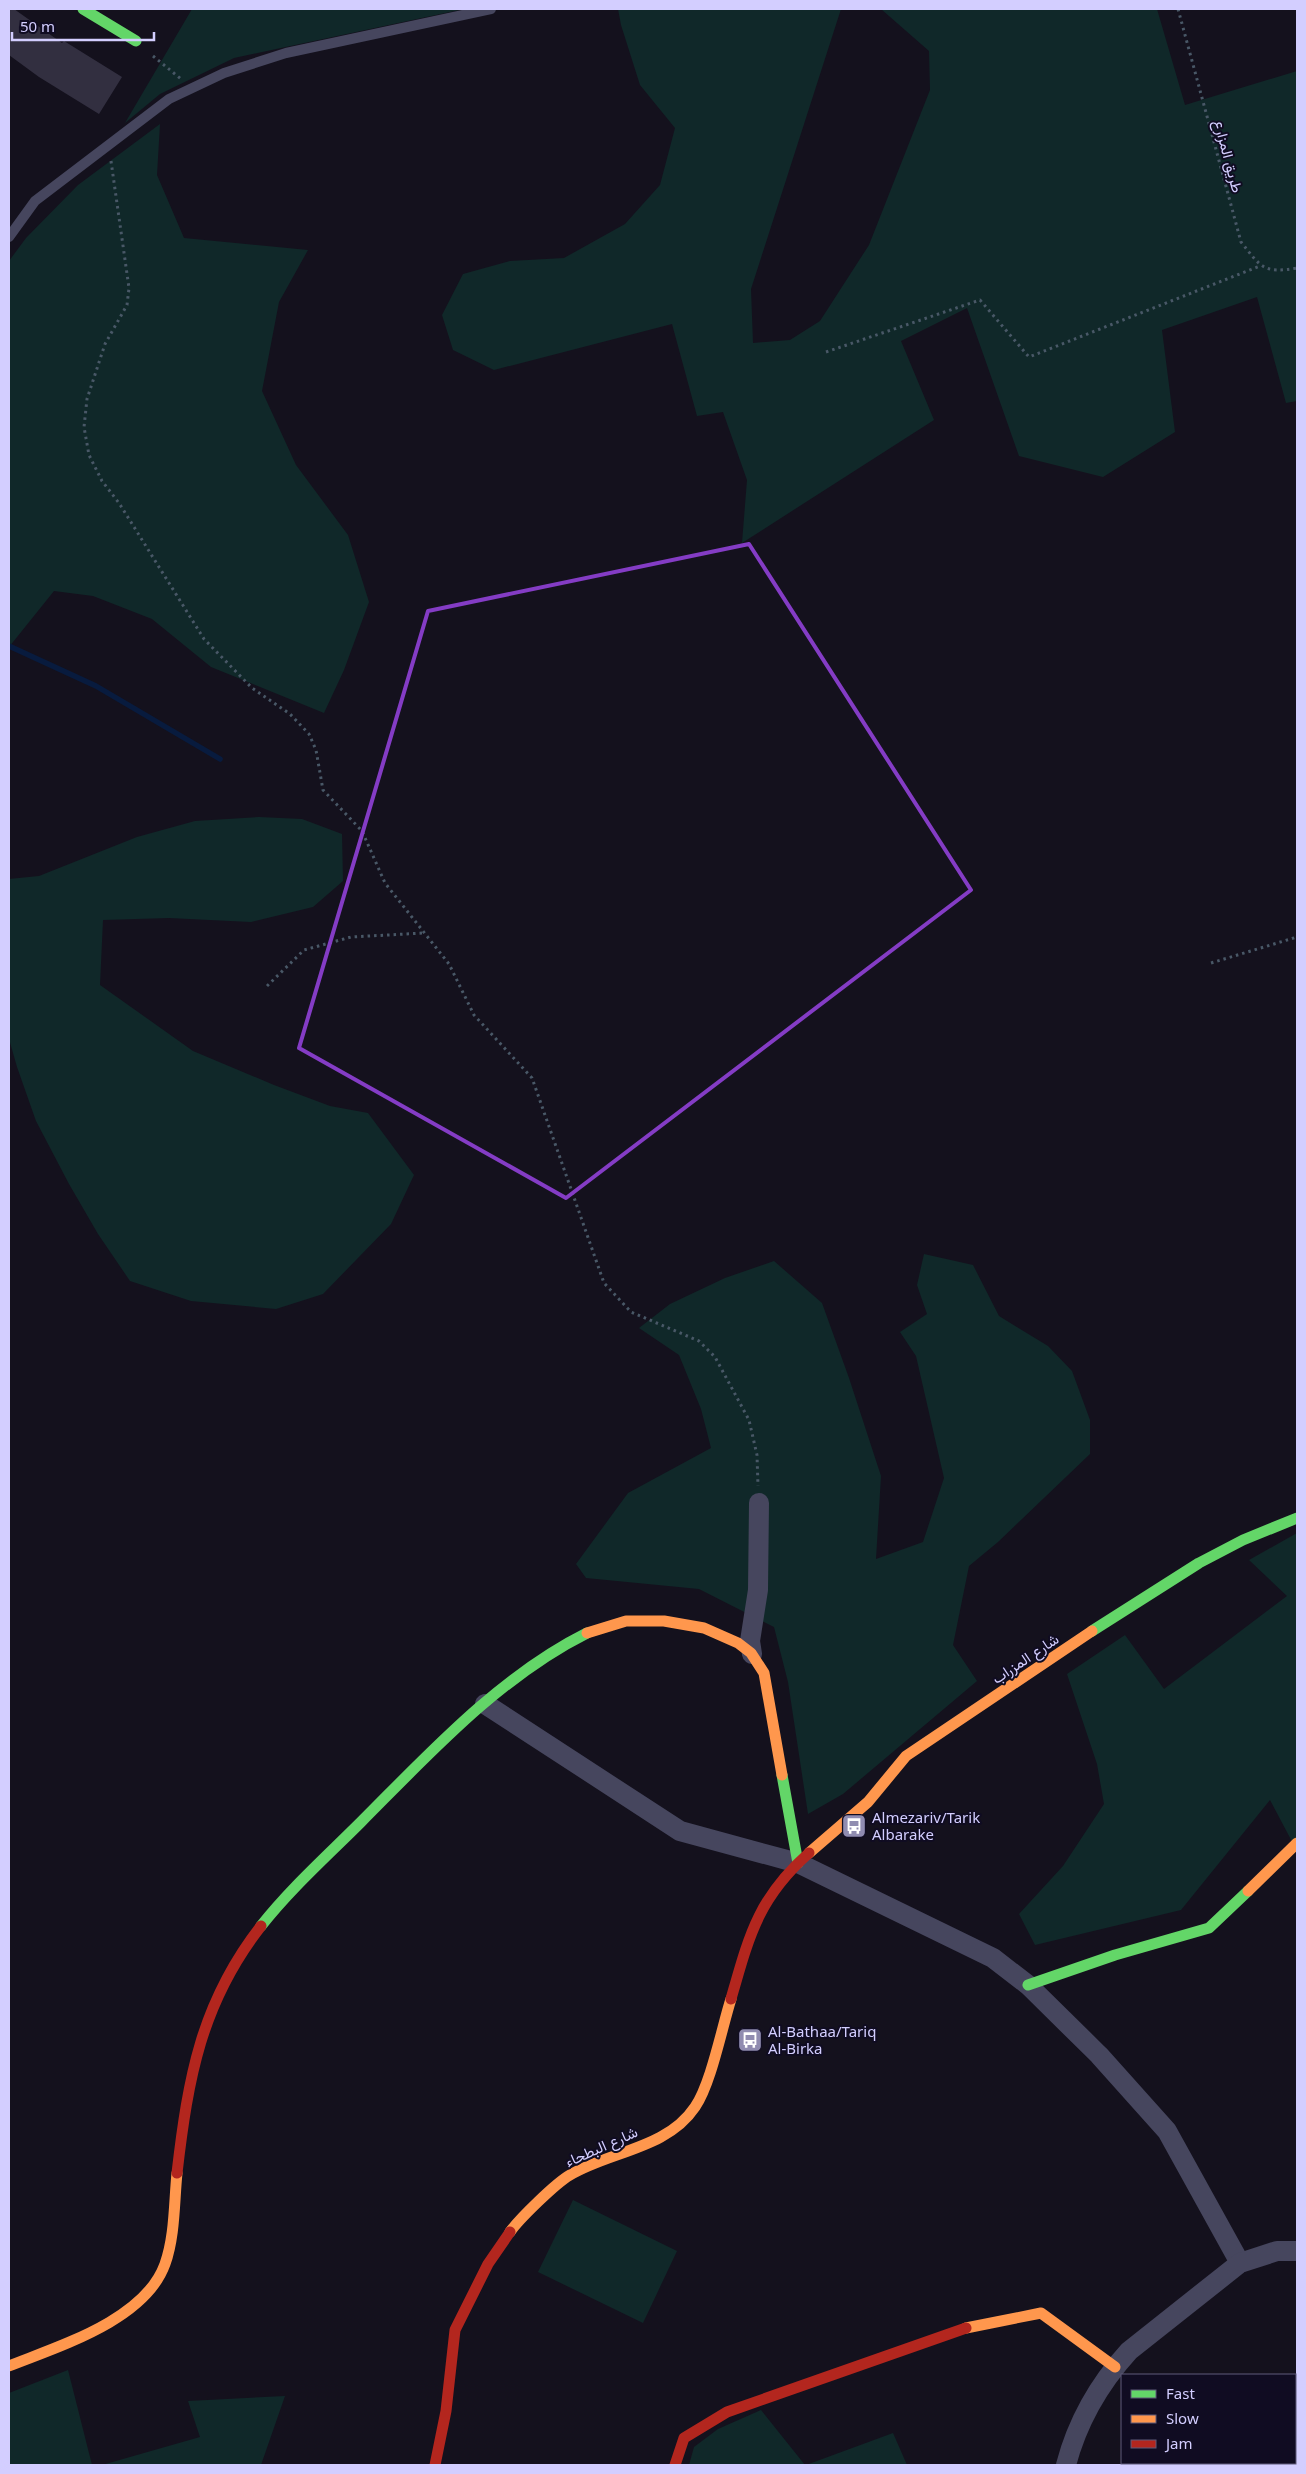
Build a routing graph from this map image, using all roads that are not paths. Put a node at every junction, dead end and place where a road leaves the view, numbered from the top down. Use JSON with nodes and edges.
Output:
{"nodes":[{"id":1,"x":83,"y":9,"type":"edge"},
{"id":2,"x":492,"y":9,"type":"edge"},
{"id":3,"x":136,"y":41,"type":"road end"},
{"id":4,"x":9,"y":237,"type":"edge"},
{"id":5,"x":759,"y":1503,"type":"road end"},
{"id":6,"x":1297,"y":1518,"type":"edge"},
{"id":7,"x":752,"y":1654,"type":"junction"},
{"id":8,"x":485,"y":1704,"type":"junction"},
{"id":9,"x":1297,"y":1843,"type":"edge"},
{"id":10,"x":798,"y":1864,"type":"junction"},
{"id":11,"x":1028,"y":1985,"type":"junction"},
{"id":12,"x":1297,"y":2251,"type":"edge"},
{"id":13,"x":1240,"y":2263,"type":"junction"},
{"id":14,"x":9,"y":2366,"type":"edge"},
{"id":15,"x":1115,"y":2367,"type":"junction"},
{"id":16,"x":1280,"y":2464,"type":"edge"},
{"id":17,"x":435,"y":2465,"type":"edge"},
{"id":18,"x":675,"y":2465,"type":"edge"},
{"id":19,"x":1066,"y":2465,"type":"edge"},
{"id":20,"x":1264,"y":2465,"type":"edge"}],
"edges":[{"from":1,"to":3,"type":"street"},
{"from":2,"to":4,"type":"lane"},
{"from":5,"to":7,"type":"street"},
{"from":6,"to":10,"type":"street","name":"شارع المزراب"},
{"from":7,"to":8,"type":"street"},
{"from":7,"to":10,"type":"street"},
{"from":8,"to":10,"type":"street"},
{"from":8,"to":14,"type":"street"},
{"from":9,"to":11,"type":"street"},
{"from":10,"to":11,"type":"street"},
{"from":10,"to":17,"type":"street","name":"شارع البطحاء"},
{"from":11,"to":13,"type":"street"},
{"from":12,"to":13,"type":"street"},
{"from":13,"to":15,"type":"street"},
{"from":15,"to":18,"type":"street"},
{"from":15,"to":19,"type":"street"},
{"from":16,"to":20,"type":"street"}]}
